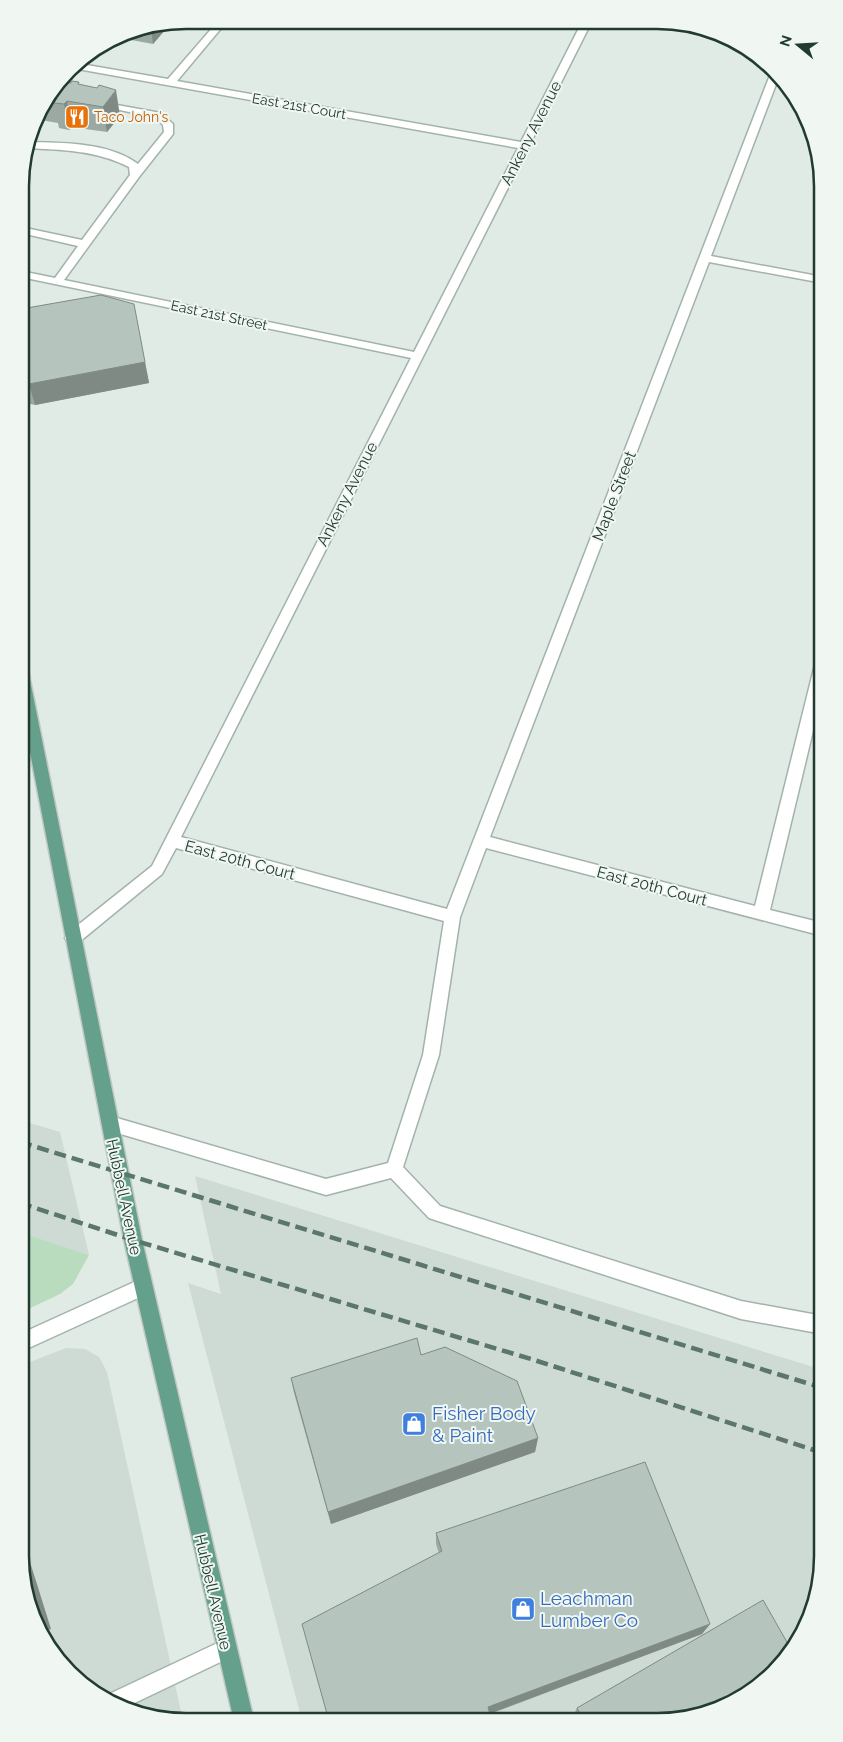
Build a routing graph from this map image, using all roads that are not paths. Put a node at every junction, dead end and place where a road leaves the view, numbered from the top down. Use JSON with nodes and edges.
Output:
{"nodes":[{"id":1,"x":216,"y":29,"type":"edge"},
{"id":2,"x":583,"y":29,"type":"edge"},
{"id":3,"x":83,"y":67,"type":"edge"},
{"id":4,"x":773,"y":80,"type":"edge"},
{"id":5,"x":170,"y":83,"type":"junction"},
{"id":6,"x":90,"y":101,"type":"edge"},
{"id":7,"x":34,"y":145,"type":"edge"},
{"id":8,"x":524,"y":146,"type":"junction"},
{"id":9,"x":135,"y":175,"type":"junction"},
{"id":10,"x":29,"y":232,"type":"edge"},
{"id":11,"x":85,"y":244,"type":"junction"},
{"id":12,"x":706,"y":258,"type":"junction"},
{"id":13,"x":29,"y":276,"type":"edge"},
{"id":14,"x":814,"y":278,"type":"edge"},
{"id":15,"x":57,"y":282,"type":"junction"},
{"id":16,"x":417,"y":356,"type":"junction"},
{"id":17,"x":814,"y":697,"type":"edge"},
{"id":18,"x":29,"y":711,"type":"edge"},
{"id":19,"x":172,"y":841,"type":"junction"},
{"id":20,"x":482,"y":841,"type":"junction"},
{"id":21,"x":761,"y":914,"type":"junction"},
{"id":22,"x":452,"y":917,"type":"junction"},
{"id":23,"x":814,"y":928,"type":"edge"},
{"id":24,"x":73,"y":938,"type":"junction"},
{"id":25,"x":110,"y":1124,"type":"junction"},
{"id":26,"x":394,"y":1169,"type":"junction"},
{"id":27,"x":143,"y":1286,"type":"junction"},
{"id":28,"x":814,"y":1323,"type":"edge"},
{"id":29,"x":29,"y":1339,"type":"edge"},
{"id":30,"x":226,"y":1649,"type":"junction"},
{"id":31,"x":121,"y":1699,"type":"edge"},
{"id":32,"x":242,"y":1713,"type":"edge"}],
"edges":[{"from":1,"to":5,"type":"street"},
{"from":2,"to":8,"type":"street","name":"Ankeny Avenue"},
{"from":3,"to":5,"type":"street","name":"East 21st Court"},
{"from":4,"to":12,"type":"street","name":"Maple Street"},
{"from":5,"to":8,"type":"street","name":"East 21st Court"},
{"from":6,"to":9,"type":"street"},
{"from":7,"to":9,"type":"street"},
{"from":8,"to":16,"type":"street","name":"Ankeny Avenue"},
{"from":9,"to":11,"type":"street"},
{"from":10,"to":11,"type":"street"},
{"from":11,"to":15,"type":"street"},
{"from":12,"to":14,"type":"street"},
{"from":12,"to":20,"type":"street","name":"Maple Street"},
{"from":13,"to":15,"type":"street","name":"East 21st Street"},
{"from":15,"to":16,"type":"street","name":"East 21st Street"},
{"from":16,"to":19,"type":"street","name":"Ankeny Avenue"},
{"from":17,"to":21,"type":"street"},
{"from":18,"to":24,"type":"main road","name":"Hubbell Avenue"},
{"from":19,"to":22,"type":"street","name":"East 20th Court"},
{"from":19,"to":24,"type":"street","name":"Ankeny Avenue"},
{"from":20,"to":21,"type":"street","name":"East 20th Court"},
{"from":20,"to":22,"type":"street","name":"Maple Street"},
{"from":21,"to":23,"type":"street","name":"East 20th Court"},
{"from":22,"to":26,"type":"street","name":"Maple Street"},
{"from":24,"to":25,"type":"main road","name":"Hubbell Avenue"},
{"from":25,"to":26,"type":"street"},
{"from":25,"to":27,"type":"main road","name":"Hubbell Avenue"},
{"from":26,"to":28,"type":"street"},
{"from":27,"to":29,"type":"street"},
{"from":27,"to":30,"type":"main road","name":"Hubbell Avenue"},
{"from":30,"to":31,"type":"street"},
{"from":30,"to":32,"type":"main road","name":"Hubbell Avenue"}]}
